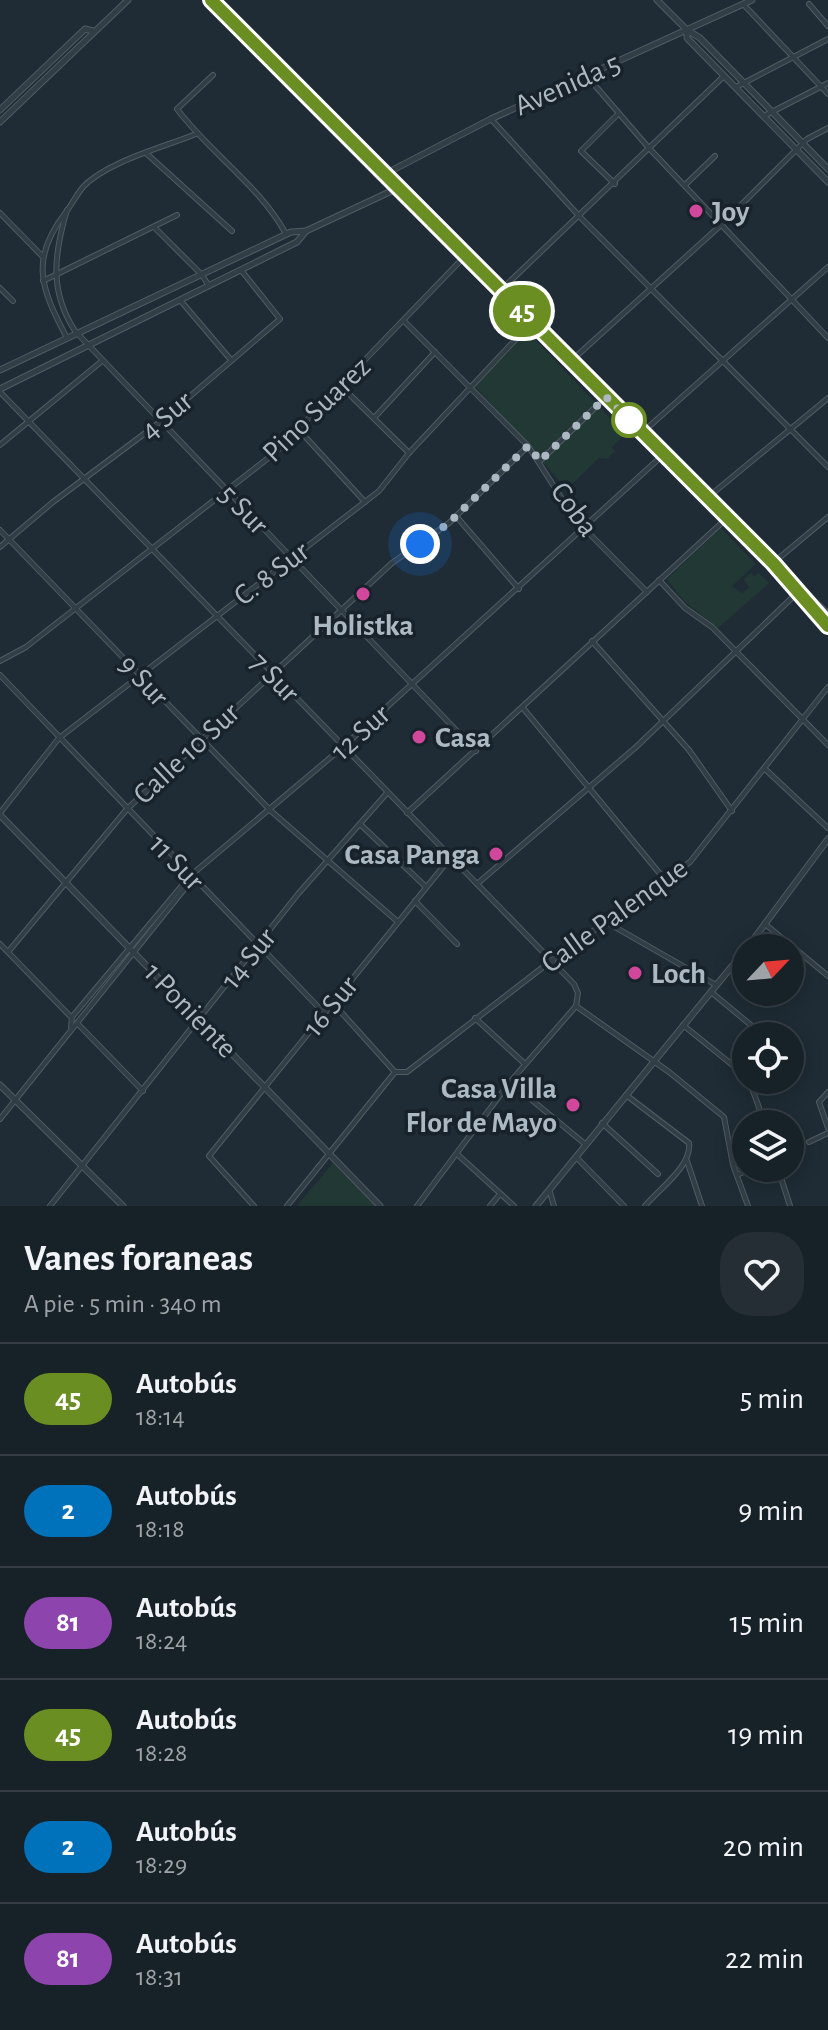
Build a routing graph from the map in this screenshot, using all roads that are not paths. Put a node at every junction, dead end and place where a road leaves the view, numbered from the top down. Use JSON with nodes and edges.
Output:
{"nodes":[{"id":1,"x":128,"y":0,"type":"edge"},
{"id":2,"x":211,"y":0,"type":"edge"},
{"id":3,"x":657,"y":0,"type":"edge"},
{"id":4,"x":752,"y":0,"type":"edge"},
{"id":5,"x":743,"y":4,"type":"junction"},
{"id":6,"x":809,"y":4,"type":"dead end"},
{"id":7,"x":828,"y":26,"type":"edge"},
{"id":8,"x":687,"y":30,"type":"junction"},
{"id":9,"x":93,"y":31,"type":"junction"},
{"id":10,"x":828,"y":39,"type":"edge"},
{"id":11,"x":790,"y":56,"type":"junction"},
{"id":12,"x":213,"y":75,"type":"dead end"},
{"id":13,"x":586,"y":75,"type":"junction"},
{"id":14,"x":725,"y":75,"type":"junction"},
{"id":15,"x":742,"y":81,"type":"junction"},
{"id":16,"x":828,"y":83,"type":"edge"},
{"id":17,"x":736,"y":87,"type":"junction"},
{"id":18,"x":821,"y":87,"type":"junction"},
{"id":19,"x":828,"y":94,"type":"edge"},
{"id":20,"x":0,"y":110,"type":"edge"},
{"id":21,"x":771,"y":110,"type":"junction"},
{"id":22,"x":618,"y":114,"type":"junction"},
{"id":23,"x":764,"y":116,"type":"junction"},
{"id":24,"x":491,"y":119,"type":"junction"},
{"id":25,"x":0,"y":122,"type":"edge"},
{"id":26,"x":828,"y":128,"type":"edge"},
{"id":27,"x":196,"y":134,"type":"junction"},
{"id":28,"x":802,"y":143,"type":"junction"},
{"id":29,"x":648,"y":147,"type":"junction"},
{"id":30,"x":797,"y":149,"type":"junction"},
{"id":31,"x":147,"y":154,"type":"junction"},
{"id":32,"x":715,"y":156,"type":"dead end"},
{"id":33,"x":828,"y":169,"type":"edge"},
{"id":34,"x":385,"y":174,"type":"junction"},
{"id":35,"x":827,"y":179,"type":"edge"},
{"id":36,"x":615,"y":184,"type":"junction"},
{"id":37,"x":685,"y":186,"type":"junction"},
{"id":38,"x":398,"y":188,"type":"junction"},
{"id":39,"x":67,"y":210,"type":"junction"},
{"id":40,"x":0,"y":213,"type":"edge"},
{"id":41,"x":177,"y":215,"type":"dead end"},
{"id":42,"x":580,"y":217,"type":"junction"},
{"id":43,"x":721,"y":225,"type":"junction"},
{"id":44,"x":154,"y":227,"type":"junction"},
{"id":45,"x":232,"y":231,"type":"dead end"},
{"id":46,"x":306,"y":231,"type":"junction"},
{"id":47,"x":286,"y":234,"type":"junction"},
{"id":48,"x":466,"y":255,"type":"junction"},
{"id":49,"x":42,"y":256,"type":"junction"},
{"id":50,"x":828,"y":267,"type":"edge"},
{"id":51,"x":241,"y":270,"type":"junction"},
{"id":52,"x":202,"y":275,"type":"junction"},
{"id":53,"x":54,"y":276,"type":"junction"},
{"id":54,"x":43,"y":281,"type":"junction"},
{"id":55,"x":209,"y":286,"type":"junction"},
{"id":56,"x":0,"y":288,"type":"edge"},
{"id":57,"x":650,"y":288,"type":"junction"},
{"id":58,"x":501,"y":290,"type":"junction"},
{"id":59,"x":180,"y":300,"type":"junction"},
{"id":60,"x":795,"y":300,"type":"junction"},
{"id":61,"x":13,"y":301,"type":"dead end"},
{"id":62,"x":533,"y":321,"type":"junction"},
{"id":63,"x":405,"y":322,"type":"junction"},
{"id":64,"x":80,"y":334,"type":"junction"},
{"id":65,"x":828,"y":338,"type":"edge"},
{"id":66,"x":68,"y":339,"type":"junction"},
{"id":67,"x":89,"y":346,"type":"junction"},
{"id":68,"x":435,"y":352,"type":"junction"},
{"id":69,"x":231,"y":360,"type":"junction"},
{"id":70,"x":102,"y":361,"type":"junction"},
{"id":71,"x":571,"y":361,"type":"junction"},
{"id":72,"x":722,"y":361,"type":"junction"},
{"id":73,"x":0,"y":370,"type":"edge"},
{"id":74,"x":341,"y":386,"type":"junction"},
{"id":75,"x":470,"y":386,"type":"junction"},
{"id":76,"x":0,"y":391,"type":"edge"},
{"id":77,"x":606,"y":397,"type":"junction"},
{"id":78,"x":828,"y":398,"type":"edge"},
{"id":79,"x":374,"y":418,"type":"junction"},
{"id":80,"x":28,"y":421,"type":"junction"},
{"id":81,"x":160,"y":422,"type":"junction"},
{"id":82,"x":791,"y":428,"type":"junction"},
{"id":83,"x":299,"y":430,"type":"junction"},
{"id":84,"x":642,"y":433,"type":"junction"},
{"id":85,"x":0,"y":445,"type":"edge"},
{"id":86,"x":528,"y":446,"type":"junction"},
{"id":87,"x":409,"y":453,"type":"junction"},
{"id":88,"x":664,"y":454,"type":"junction"},
{"id":89,"x":540,"y":461,"type":"junction"},
{"id":90,"x":828,"y":467,"type":"edge"},
{"id":91,"x":84,"y":481,"type":"junction"},
{"id":92,"x":226,"y":491,"type":"junction"},
{"id":93,"x":707,"y":498,"type":"junction"},
{"id":94,"x":365,"y":502,"type":"junction"},
{"id":95,"x":456,"y":516,"type":"junction"},
{"id":96,"x":828,"y":517,"type":"edge"},
{"id":97,"x":727,"y":518,"type":"junction"},
{"id":98,"x":584,"y":528,"type":"junction"},
{"id":99,"x":0,"y":530,"type":"edge"},
{"id":100,"x":8,"y":539,"type":"junction"},
{"id":101,"x":0,"y":547,"type":"edge"},
{"id":102,"x":152,"y":549,"type":"junction"},
{"id":103,"x":292,"y":559,"type":"junction"},
{"id":104,"x":773,"y":563,"type":"junction"},
{"id":105,"x":659,"y":580,"type":"junction"},
{"id":106,"x":519,"y":589,"type":"junction"},
{"id":107,"x":647,"y":592,"type":"junction"},
{"id":108,"x":797,"y":593,"type":"junction"},
{"id":109,"x":74,"y":607,"type":"junction"},
{"id":110,"x":340,"y":611,"type":"junction"},
{"id":111,"x":214,"y":615,"type":"junction"},
{"id":112,"x":828,"y":615,"type":"edge"},
{"id":113,"x":828,"y":626,"type":"edge"},
{"id":114,"x":592,"y":641,"type":"junction"},
{"id":115,"x":737,"y":651,"type":"junction"},
{"id":116,"x":0,"y":661,"type":"edge"},
{"id":117,"x":271,"y":674,"type":"junction"},
{"id":118,"x":0,"y":675,"type":"edge"},
{"id":119,"x":141,"y":676,"type":"junction"},
{"id":120,"x":412,"y":685,"type":"junction"},
{"id":121,"x":828,"y":687,"type":"edge"},
{"id":122,"x":523,"y":708,"type":"junction"},
{"id":123,"x":803,"y":721,"type":"junction"},
{"id":124,"x":662,"y":722,"type":"junction"},
{"id":125,"x":59,"y":738,"type":"junction"},
{"id":126,"x":200,"y":739,"type":"junction"},
{"id":127,"x":828,"y":745,"type":"edge"},
{"id":128,"x":343,"y":747,"type":"junction"},
{"id":129,"x":476,"y":751,"type":"junction"},
{"id":130,"x":765,"y":769,"type":"junction"},
{"id":131,"x":590,"y":788,"type":"junction"},
{"id":132,"x":387,"y":793,"type":"junction"},
{"id":133,"x":127,"y":809,"type":"junction"},
{"id":134,"x":271,"y":811,"type":"junction"},
{"id":135,"x":732,"y":811,"type":"junction"},
{"id":136,"x":407,"y":813,"type":"junction"},
{"id":137,"x":0,"y":814,"type":"edge"},
{"id":138,"x":361,"y":825,"type":"junction"},
{"id":139,"x":828,"y":828,"type":"edge"},
{"id":140,"x":828,"y":839,"type":"edge"},
{"id":141,"x":451,"y":857,"type":"junction"},
{"id":142,"x":328,"y":860,"type":"junction"},
{"id":143,"x":191,"y":878,"type":"junction"},
{"id":144,"x":666,"y":881,"type":"junction"},
{"id":145,"x":67,"y":882,"type":"junction"},
{"id":146,"x":477,"y":884,"type":"junction"},
{"id":147,"x":426,"y":887,"type":"junction"},
{"id":148,"x":415,"y":901,"type":"junction"},
{"id":149,"x":398,"y":922,"type":"junction"},
{"id":150,"x":606,"y":922,"type":"junction"},
{"id":151,"x":765,"y":924,"type":"junction"},
{"id":152,"x":757,"y":934,"type":"edge"},
{"id":153,"x":0,"y":944,"type":"edge"},
{"id":154,"x":457,"y":944,"type":"dead end"},
{"id":155,"x":258,"y":946,"type":"junction"},
{"id":156,"x":132,"y":950,"type":"junction"},
{"id":157,"x":8,"y":952,"type":"junction"},
{"id":158,"x":551,"y":961,"type":"junction"},
{"id":159,"x":732,"y":966,"type":"edge"},
{"id":160,"x":111,"y":970,"type":"junction"},
{"id":161,"x":117,"y":974,"type":"junction"},
{"id":162,"x":828,"y":976,"type":"edge"},
{"id":163,"x":716,"y":985,"type":"junction"},
{"id":164,"x":711,"y":992,"type":"junction"},
{"id":165,"x":332,"y":1002,"type":"junction"},
{"id":166,"x":576,"y":1006,"type":"junction"},
{"id":167,"x":324,"y":1013,"type":"junction"},
{"id":168,"x":72,"y":1017,"type":"junction"},
{"id":169,"x":475,"y":1018,"type":"junction"},
{"id":170,"x":199,"y":1019,"type":"junction"},
{"id":171,"x":747,"y":1022,"type":"edge"},
{"id":172,"x":77,"y":1023,"type":"junction"},
{"id":173,"x":683,"y":1025,"type":"junction"},
{"id":174,"x":71,"y":1027,"type":"junction"},
{"id":175,"x":652,"y":1061,"type":"junction"},
{"id":176,"x":525,"y":1064,"type":"junction"},
{"id":177,"x":732,"y":1065,"type":"edge"},
{"id":178,"x":398,"y":1073,"type":"junction"},
{"id":179,"x":510,"y":1082,"type":"junction"},
{"id":180,"x":0,"y":1085,"type":"edge"},
{"id":181,"x":264,"y":1086,"type":"junction"},
{"id":182,"x":143,"y":1091,"type":"junction"},
{"id":183,"x":828,"y":1092,"type":"edge"},
{"id":184,"x":625,"y":1094,"type":"junction"},
{"id":185,"x":15,"y":1100,"type":"junction"},
{"id":186,"x":0,"y":1119,"type":"edge"},
{"id":187,"x":602,"y":1123,"type":"junction"},
{"id":188,"x":828,"y":1130,"type":"edge"},
{"id":189,"x":809,"y":1142,"type":"dead end"},
{"id":190,"x":586,"y":1145,"type":"junction"},
{"id":191,"x":329,"y":1153,"type":"junction"},
{"id":192,"x":732,"y":1153,"type":"edge"},
{"id":193,"x":457,"y":1154,"type":"junction"},
{"id":194,"x":576,"y":1157,"type":"junction"},
{"id":195,"x":687,"y":1161,"type":"junction"},
{"id":196,"x":84,"y":1166,"type":"junction"},
{"id":197,"x":658,"y":1174,"type":"dead end"},
{"id":198,"x":739,"y":1182,"type":"edge"},
{"id":199,"x":782,"y":1182,"type":"edge"},
{"id":200,"x":550,"y":1192,"type":"junction"},
{"id":201,"x":500,"y":1194,"type":"junction"},
{"id":202,"x":50,"y":1206,"type":"edge"},
{"id":203,"x":123,"y":1206,"type":"edge"},
{"id":204,"x":254,"y":1206,"type":"edge"},
{"id":205,"x":287,"y":1206,"type":"edge"},
{"id":206,"x":380,"y":1206,"type":"edge"},
{"id":207,"x":417,"y":1206,"type":"edge"},
{"id":208,"x":490,"y":1206,"type":"edge"},
{"id":209,"x":514,"y":1206,"type":"edge"},
{"id":210,"x":536,"y":1206,"type":"edge"},
{"id":211,"x":554,"y":1206,"type":"edge"},
{"id":212,"x":624,"y":1206,"type":"edge"},
{"id":213,"x":645,"y":1206,"type":"edge"},
{"id":214,"x":702,"y":1206,"type":"edge"},
{"id":215,"x":748,"y":1206,"type":"edge"},
{"id":216,"x":790,"y":1206,"type":"edge"}],
"edges":[{"from":1,"to":9,"type":"street"},
{"from":2,"to":34,"type":"highway"},
{"from":3,"to":8,"type":"street"},
{"from":4,"to":5,"type":"street","name":"Avenida 5"},
{"from":5,"to":8,"type":"street","name":"Avenida 5"},
{"from":5,"to":11,"type":"street"},
{"from":6,"to":7,"type":"street"},
{"from":8,"to":13,"type":"street","name":"Avenida 5"},
{"from":8,"to":14,"type":"street"},
{"from":8,"to":15,"type":"street"},
{"from":9,"to":20,"type":"street"},
{"from":9,"to":25,"type":"street"},
{"from":10,"to":11,"type":"street"},
{"from":11,"to":15,"type":"street"},
{"from":11,"to":18,"type":"street"},
{"from":12,"to":27,"type":"street"},
{"from":13,"to":22,"type":"street"},
{"from":13,"to":24,"type":"street","name":"Avenida 5"},
{"from":14,"to":17,"type":"street"},
{"from":14,"to":29,"type":"street"},
{"from":15,"to":17,"type":"street"},
{"from":15,"to":21,"type":"street"},
{"from":16,"to":18,"type":"street"},
{"from":17,"to":23,"type":"street"},
{"from":18,"to":19,"type":"street"},
{"from":18,"to":21,"type":"street"},
{"from":21,"to":23,"type":"street"},
{"from":21,"to":28,"type":"street"},
{"from":22,"to":29,"type":"street"},
{"from":22,"to":36,"type":"street"},
{"from":23,"to":30,"type":"street"},
{"from":24,"to":34,"type":"street","name":"Avenida 5"},
{"from":24,"to":42,"type":"street"},
{"from":26,"to":28,"type":"street"},
{"from":27,"to":31,"type":"street"},
{"from":27,"to":47,"type":"street"},
{"from":28,"to":30,"type":"street"},
{"from":28,"to":33,"type":"street"},
{"from":29,"to":36,"type":"street"},
{"from":29,"to":37,"type":"street"},
{"from":30,"to":35,"type":"street"},
{"from":30,"to":43,"type":"street"},
{"from":31,"to":39,"type":"street"},
{"from":31,"to":45,"type":"street"},
{"from":32,"to":37,"type":"street"},
{"from":34,"to":38,"type":"highway"},
{"from":36,"to":42,"type":"street"},
{"from":37,"to":43,"type":"street"},
{"from":38,"to":46,"type":"street"},
{"from":38,"to":48,"type":"highway"},
{"from":39,"to":49,"type":"street"},
{"from":39,"to":53,"type":"street"},
{"from":40,"to":49,"type":"street"},
{"from":41,"to":44,"type":"street"},
{"from":42,"to":57,"type":"street"},
{"from":42,"to":58,"type":"street"},
{"from":43,"to":57,"type":"street"},
{"from":43,"to":60,"type":"street"},
{"from":44,"to":52,"type":"street"},
{"from":44,"to":53,"type":"street"},
{"from":46,"to":47,"type":"street"},
{"from":46,"to":51,"type":"street"},
{"from":47,"to":52,"type":"street"},
{"from":48,"to":58,"type":"highway"},
{"from":48,"to":63,"type":"street","name":"Pino Suarez"},
{"from":49,"to":54,"type":"street"},
{"from":50,"to":60,"type":"street"},
{"from":51,"to":55,"type":"street"},
{"from":51,"to":69,"type":"street","name":"4 Sur"},
{"from":52,"to":55,"type":"street"},
{"from":52,"to":64,"type":"street"},
{"from":53,"to":54,"type":"street"},
{"from":53,"to":64,"type":"street","name":"5 Sur"},
{"from":54,"to":66,"type":"street"},
{"from":55,"to":59,"type":"street"},
{"from":56,"to":61,"type":"street"},
{"from":57,"to":71,"type":"street"},
{"from":57,"to":72,"type":"street"},
{"from":58,"to":62,"type":"highway"},
{"from":59,"to":67,"type":"street"},
{"from":59,"to":69,"type":"street"},
{"from":60,"to":65,"type":"street"},
{"from":60,"to":72,"type":"street"},
{"from":62,"to":71,"type":"highway"},
{"from":62,"to":75,"type":"street","name":"C. 8 Sur"},
{"from":63,"to":68,"type":"street","name":"Coba"},
{"from":63,"to":74,"type":"street","name":"Pino Suarez"},
{"from":64,"to":66,"type":"street"},
{"from":64,"to":67,"type":"street","name":"5 Sur"},
{"from":66,"to":73,"type":"street"},
{"from":67,"to":70,"type":"street","name":"5 Sur"},
{"from":67,"to":76,"type":"street"},
{"from":68,"to":75,"type":"street","name":"Coba"},
{"from":68,"to":79,"type":"street"},
{"from":69,"to":81,"type":"street","name":"4 Sur"},
{"from":70,"to":80,"type":"street"},
{"from":70,"to":81,"type":"street","name":"5 Sur"},
{"from":71,"to":77,"type":"highway"},
{"from":72,"to":82,"type":"street"},
{"from":72,"to":84,"type":"street"},
{"from":74,"to":79,"type":"street"},
{"from":74,"to":83,"type":"street","name":"Pino Suarez"},
{"from":75,"to":86,"type":"street","name":"Coba"},
{"from":75,"to":87,"type":"street","name":"C. 8 Sur"},
{"from":76,"to":80,"type":"street","name":"7 Sur"},
{"from":77,"to":84,"type":"highway"},
{"from":77,"to":89,"type":"street"},
{"from":78,"to":82,"type":"street"},
{"from":79,"to":87,"type":"street"},
{"from":80,"to":85,"type":"street"},
{"from":80,"to":91,"type":"street","name":"7 Sur"},
{"from":81,"to":91,"type":"street","name":"4 Sur"},
{"from":81,"to":92,"type":"street","name":"5 Sur"},
{"from":82,"to":90,"type":"street"},
{"from":82,"to":93,"type":"street"},
{"from":83,"to":92,"type":"street","name":"Pino Suarez"},
{"from":83,"to":94,"type":"street"},
{"from":84,"to":88,"type":"highway"},
{"from":86,"to":89,"type":"street","name":"Coba"},
{"from":86,"to":95,"type":"street","name":"Calle 10 Sur"},
{"from":87,"to":94,"type":"street","name":"C. 8 Sur"},
{"from":88,"to":93,"type":"highway"},
{"from":88,"to":98,"type":"street","name":"12 Sur"},
{"from":89,"to":98,"type":"street","name":"Coba"},
{"from":91,"to":100,"type":"street","name":"4 Sur"},
{"from":91,"to":102,"type":"street","name":"7 Sur"},
{"from":92,"to":102,"type":"street","name":"Pino Suarez"},
{"from":92,"to":103,"type":"street","name":"5 Sur"},
{"from":93,"to":97,"type":"highway"},
{"from":94,"to":103,"type":"street","name":"C. 8 Sur"},
{"from":95,"to":106,"type":"street"},
{"from":95,"to":110,"type":"street","name":"Calle 10 Sur"},
{"from":96,"to":104,"type":"street"},
{"from":97,"to":104,"type":"highway"},
{"from":97,"to":105,"type":"street"},
{"from":98,"to":106,"type":"street","name":"12 Sur"},
{"from":98,"to":107,"type":"street","name":"Coba"},
{"from":99,"to":100,"type":"street","name":"9 Sur"},
{"from":100,"to":101,"type":"street","name":"4 Sur"},
{"from":100,"to":109,"type":"street","name":"9 Sur"},
{"from":102,"to":109,"type":"street","name":"Pino Suarez"},
{"from":102,"to":111,"type":"street","name":"7 Sur"},
{"from":103,"to":110,"type":"street","name":"5 Sur"},
{"from":103,"to":111,"type":"street","name":"C. 8 Sur"},
{"from":104,"to":108,"type":"main road"},
{"from":104,"to":112,"type":"main road"},
{"from":105,"to":107,"type":"street"},
{"from":105,"to":115,"type":"street"},
{"from":106,"to":120,"type":"street","name":"12 Sur"},
{"from":107,"to":114,"type":"street"},
{"from":108,"to":113,"type":"main road"},
{"from":108,"to":115,"type":"street"},
{"from":109,"to":116,"type":"street","name":"Pino Suarez"},
{"from":109,"to":119,"type":"street","name":"9 Sur"},
{"from":110,"to":117,"type":"street","name":"Calle 10 Sur"},
{"from":110,"to":120,"type":"street","name":"5 Sur"},
{"from":111,"to":117,"type":"street","name":"7 Sur"},
{"from":111,"to":119,"type":"street","name":"C. 8 Sur"},
{"from":114,"to":122,"type":"street"},
{"from":114,"to":124,"type":"street"},
{"from":115,"to":123,"type":"street"},
{"from":115,"to":124,"type":"street"},
{"from":117,"to":126,"type":"street","name":"Calle 10 Sur"},
{"from":117,"to":128,"type":"street","name":"7 Sur"},
{"from":118,"to":125,"type":"street","name":"11 Sur"},
{"from":119,"to":125,"type":"street","name":"C. 8 Sur"},
{"from":119,"to":126,"type":"street","name":"9 Sur"},
{"from":120,"to":128,"type":"street","name":"12 Sur"},
{"from":120,"to":129,"type":"street","name":"5 Sur"},
{"from":121,"to":123,"type":"street","name":"Calle Palenque"},
{"from":122,"to":129,"type":"street"},
{"from":122,"to":131,"type":"street"},
{"from":123,"to":127,"type":"street"},
{"from":123,"to":130,"type":"street","name":"Calle Palenque"},
{"from":124,"to":131,"type":"street"},
{"from":124,"to":135,"type":"street"},
{"from":125,"to":133,"type":"street","name":"11 Sur"},
{"from":125,"to":137,"type":"street","name":"C. 8 Sur"},
{"from":126,"to":133,"type":"street","name":"Calle 10 Sur"},
{"from":126,"to":134,"type":"street","name":"9 Sur"},
{"from":128,"to":132,"type":"street","name":"7 Sur"},
{"from":128,"to":134,"type":"street","name":"12 Sur"},
{"from":129,"to":136,"type":"street"},
{"from":130,"to":135,"type":"street","name":"Calle Palenque"},
{"from":130,"to":139,"type":"street"},
{"from":131,"to":144,"type":"street"},
{"from":131,"to":146,"type":"street"},
{"from":132,"to":136,"type":"street","name":"7 Sur"},
{"from":132,"to":138,"type":"street","name":"14 Sur"},
{"from":133,"to":143,"type":"street","name":"11 Sur"},
{"from":133,"to":145,"type":"street","name":"Calle 10 Sur"},
{"from":134,"to":142,"type":"street","name":"9 Sur"},
{"from":134,"to":143,"type":"street","name":"12 Sur"},
{"from":135,"to":144,"type":"street","name":"Calle Palenque"},
{"from":136,"to":141,"type":"street","name":"7 Sur"},
{"from":137,"to":145,"type":"street","name":"1 Poniente"},
{"from":138,"to":142,"type":"street","name":"14 Sur"},
{"from":138,"to":147,"type":"street"},
{"from":140,"to":151,"type":"street"},
{"from":141,"to":146,"type":"street","name":"7 Sur"},
{"from":141,"to":147,"type":"street","name":"16 Sur"},
{"from":142,"to":149,"type":"street","name":"9 Sur"},
{"from":142,"to":155,"type":"street","name":"14 Sur"},
{"from":143,"to":155,"type":"street","name":"11 Sur"},
{"from":143,"to":156,"type":"street"},
{"from":144,"to":150,"type":"street","name":"Calle Palenque"},
{"from":145,"to":156,"type":"street","name":"1 Poniente"},
{"from":145,"to":157,"type":"street","name":"Calle 10 Sur"},
{"from":146,"to":158,"type":"street","name":"7 Sur"},
{"from":147,"to":148,"type":"street","name":"16 Sur"},
{"from":148,"to":149,"type":"street","name":"16 Sur"},
{"from":148,"to":154,"type":"street"},
{"from":149,"to":165,"type":"street","name":"16 Sur"},
{"from":150,"to":158,"type":"street","name":"Calle Palenque"},
{"from":150,"to":163,"type":"street"},
{"from":151,"to":152,"type":"street"},
{"from":151,"to":162,"type":"street"},
{"from":153,"to":157,"type":"street"},
{"from":155,"to":167,"type":"street","name":"11 Sur"},
{"from":155,"to":170,"type":"street","name":"14 Sur"},
{"from":156,"to":160,"type":"street"},
{"from":156,"to":161,"type":"street"},
{"from":156,"to":170,"type":"street","name":"1 Poniente"},
{"from":157,"to":168,"type":"street"},
{"from":158,"to":166,"type":"street","name":"7 Sur"},
{"from":158,"to":169,"type":"street","name":"Calle Palenque"},
{"from":159,"to":163,"type":"street"},
{"from":160,"to":161,"type":"street"},
{"from":160,"to":168,"type":"street"},
{"from":161,"to":172,"type":"street"},
{"from":163,"to":164,"type":"street"},
{"from":164,"to":171,"type":"street"},
{"from":164,"to":173,"type":"street"},
{"from":165,"to":167,"type":"street","name":"16 Sur"},
{"from":165,"to":178,"type":"street"},
{"from":166,"to":175,"type":"street"},
{"from":166,"to":176,"type":"street"},
{"from":167,"to":181,"type":"street","name":"16 Sur"},
{"from":168,"to":172,"type":"street"},
{"from":168,"to":174,"type":"street"},
{"from":169,"to":176,"type":"street"},
{"from":169,"to":178,"type":"street","name":"Calle Palenque"},
{"from":170,"to":181,"type":"street","name":"1 Poniente"},
{"from":170,"to":182,"type":"street","name":"14 Sur"},
{"from":172,"to":174,"type":"street"},
{"from":172,"to":182,"type":"street"},
{"from":173,"to":175,"type":"street"},
{"from":173,"to":177,"type":"street"},
{"from":174,"to":185,"type":"street"},
{"from":175,"to":184,"type":"street"},
{"from":175,"to":192,"type":"street"},
{"from":176,"to":179,"type":"street"},
{"from":178,"to":191,"type":"street"},
{"from":179,"to":190,"type":"street"},
{"from":179,"to":193,"type":"street"},
{"from":180,"to":185,"type":"street"},
{"from":181,"to":191,"type":"street","name":"1 Poniente"},
{"from":181,"to":204,"type":"street","name":"16 Sur"},
{"from":182,"to":196,"type":"street","name":"14 Sur"},
{"from":183,"to":188,"type":"street"},
{"from":184,"to":187,"type":"street"},
{"from":184,"to":195,"type":"street"},
{"from":185,"to":186,"type":"street"},
{"from":185,"to":196,"type":"street"},
{"from":187,"to":190,"type":"street"},
{"from":187,"to":197,"type":"street"},
{"from":188,"to":189,"type":"street"},
{"from":190,"to":194,"type":"street"},
{"from":191,"to":205,"type":"street"},
{"from":191,"to":206,"type":"street","name":"1 Poniente"},
{"from":193,"to":201,"type":"street"},
{"from":193,"to":207,"type":"street"},
{"from":194,"to":200,"type":"street"},
{"from":194,"to":212,"type":"street"},
{"from":195,"to":213,"type":"street"},
{"from":195,"to":214,"type":"street"},
{"from":196,"to":202,"type":"street","name":"14 Sur"},
{"from":196,"to":203,"type":"street"},
{"from":198,"to":215,"type":"street"},
{"from":199,"to":216,"type":"street"},
{"from":200,"to":210,"type":"street"},
{"from":200,"to":211,"type":"street"},
{"from":201,"to":208,"type":"street"},
{"from":201,"to":209,"type":"street"}]}
